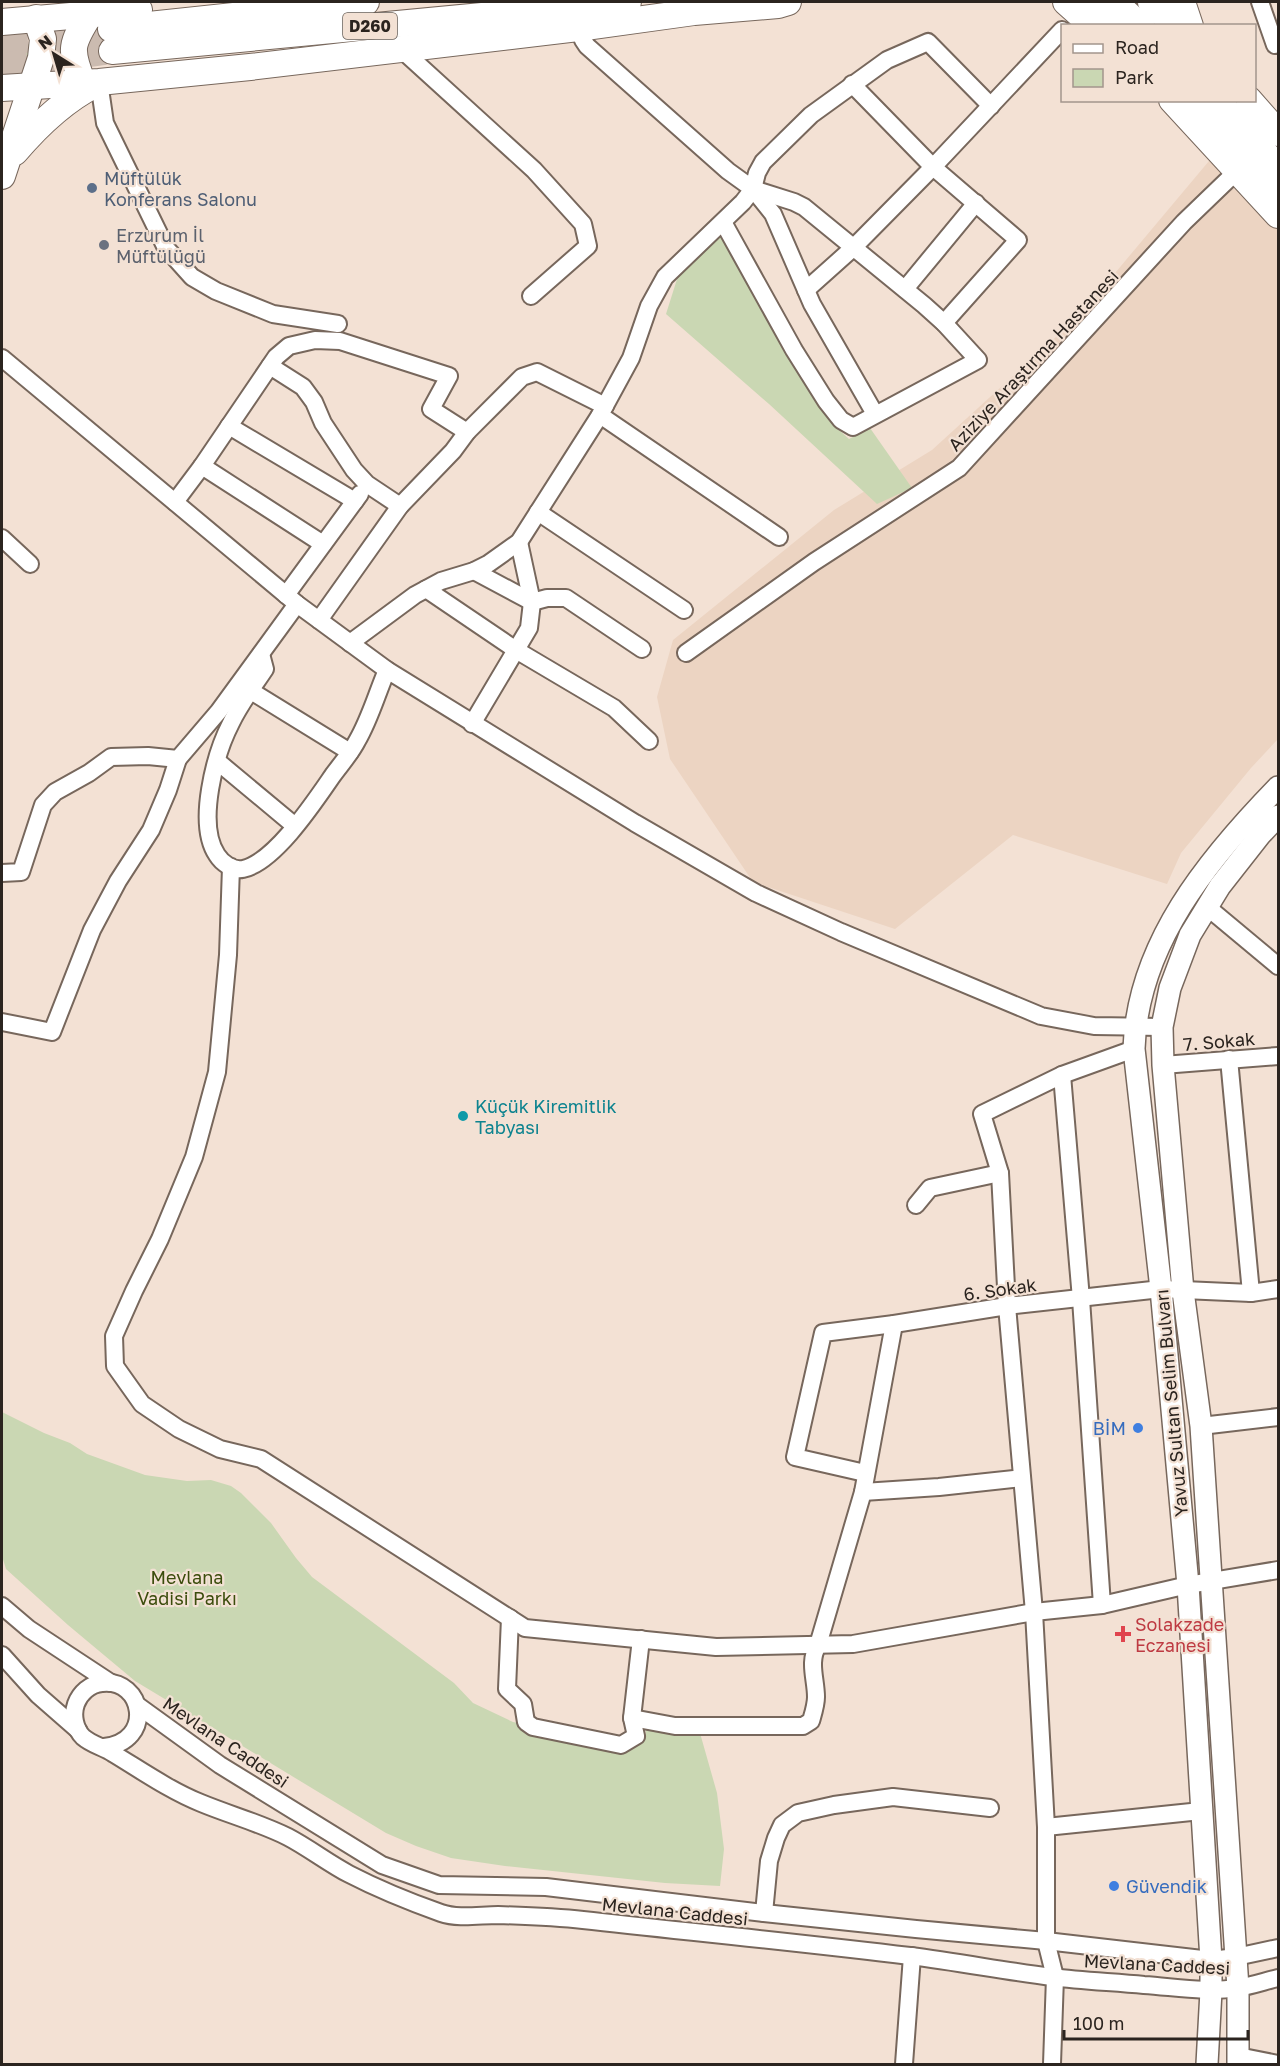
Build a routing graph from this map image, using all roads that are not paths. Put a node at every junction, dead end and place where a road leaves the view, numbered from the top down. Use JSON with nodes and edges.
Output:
{"nodes":[{"id":1,"x":214,"y":2,"type":"edge"},
{"id":2,"x":366,"y":2,"type":"edge"},
{"id":3,"x":628,"y":2,"type":"edge"},
{"id":4,"x":788,"y":2,"type":"edge"},
{"id":5,"x":1118,"y":2,"type":"edge"},
{"id":6,"x":1151,"y":2,"type":"edge"},
{"id":7,"x":1182,"y":2,"type":"edge"},
{"id":8,"x":1260,"y":2,"type":"edge"},
{"id":9,"x":124,"y":6,"type":"edge"},
{"id":10,"x":36,"y":10,"type":"edge"},
{"id":11,"x":90,"y":14,"type":"junction"},
{"id":12,"x":1077,"y":16,"type":"edge"},
{"id":13,"x":2,"y":22,"type":"edge"},
{"id":14,"x":1113,"y":24,"type":"edge"},
{"id":15,"x":1142,"y":24,"type":"edge"},
{"id":16,"x":1173,"y":24,"type":"edge"},
{"id":17,"x":1189,"y":24,"type":"edge"},
{"id":18,"x":579,"y":28,"type":"junction"},
{"id":19,"x":1061,"y":33,"type":"edge"},
{"id":20,"x":1278,"y":44,"type":"edge"},
{"id":21,"x":401,"y":49,"type":"junction"},
{"id":22,"x":91,"y":83,"type":"junction"},
{"id":23,"x":852,"y":84,"type":"junction"},
{"id":24,"x":31,"y":86,"type":"junction"},
{"id":25,"x":2,"y":88,"type":"edge"},
{"id":26,"x":1174,"y":102,"type":"edge"},
{"id":27,"x":1202,"y":102,"type":"edge"},
{"id":28,"x":1223,"y":102,"type":"edge"},
{"id":29,"x":1251,"y":102,"type":"edge"},
{"id":30,"x":991,"y":106,"type":"junction"},
{"id":31,"x":1278,"y":133,"type":"edge"},
{"id":32,"x":1278,"y":164,"type":"edge"},
{"id":33,"x":933,"y":167,"type":"junction"},
{"id":34,"x":5,"y":168,"type":"edge"},
{"id":35,"x":1238,"y":170,"type":"junction"},
{"id":36,"x":1278,"y":187,"type":"edge"},
{"id":37,"x":753,"y":189,"type":"junction"},
{"id":38,"x":976,"y":203,"type":"junction"},
{"id":39,"x":1278,"y":215,"type":"edge"},
{"id":40,"x":723,"y":222,"type":"junction"},
{"id":41,"x":853,"y":248,"type":"junction"},
{"id":42,"x":905,"y":289,"type":"junction"},
{"id":43,"x":806,"y":290,"type":"junction"},
{"id":44,"x":531,"y":296,"type":"dead end"},
{"id":45,"x":944,"y":323,"type":"junction"},
{"id":46,"x":338,"y":324,"type":"dead end"},
{"id":47,"x":2,"y":358,"type":"edge"},
{"id":48,"x":270,"y":366,"type":"junction"},
{"id":49,"x":602,"y":410,"type":"junction"},
{"id":50,"x":875,"y":414,"type":"junction"},
{"id":51,"x":229,"y":426,"type":"junction"},
{"id":52,"x":467,"y":432,"type":"junction"},
{"id":53,"x":202,"y":466,"type":"junction"},
{"id":54,"x":367,"y":484,"type":"junction"},
{"id":55,"x":355,"y":501,"type":"junction"},
{"id":56,"x":175,"y":502,"type":"junction"},
{"id":57,"x":400,"y":506,"type":"junction"},
{"id":58,"x":538,"y":512,"type":"junction"},
{"id":59,"x":779,"y":537,"type":"dead end"},
{"id":60,"x":2,"y":538,"type":"edge"},
{"id":61,"x":519,"y":542,"type":"junction"},
{"id":62,"x":323,"y":544,"type":"junction"},
{"id":63,"x":30,"y":564,"type":"dead end"},
{"id":64,"x":474,"y":571,"type":"junction"},
{"id":65,"x":426,"y":589,"type":"junction"},
{"id":66,"x":292,"y":599,"type":"junction"},
{"id":67,"x":532,"y":602,"type":"junction"},
{"id":68,"x":684,"y":610,"type":"dead end"},
{"id":69,"x":319,"y":620,"type":"junction"},
{"id":70,"x":351,"y":643,"type":"junction"},
{"id":71,"x":642,"y":649,"type":"dead end"},
{"id":72,"x":516,"y":650,"type":"junction"},
{"id":73,"x":686,"y":653,"type":"dead end"},
{"id":74,"x":261,"y":654,"type":"junction"},
{"id":75,"x":387,"y":669,"type":"junction"},
{"id":76,"x":251,"y":691,"type":"junction"},
{"id":77,"x":472,"y":724,"type":"junction"},
{"id":78,"x":649,"y":741,"type":"dead end"},
{"id":79,"x":350,"y":752,"type":"junction"},
{"id":80,"x":178,"y":759,"type":"junction"},
{"id":81,"x":217,"y":761,"type":"junction"},
{"id":82,"x":1278,"y":787,"type":"edge"},
{"id":83,"x":1278,"y":816,"type":"edge"},
{"id":84,"x":295,"y":826,"type":"junction"},
{"id":85,"x":231,"y":867,"type":"junction"},
{"id":86,"x":2,"y":873,"type":"edge"},
{"id":87,"x":1206,"y":906,"type":"junction"},
{"id":88,"x":1276,"y":959,"type":"edge"},
{"id":89,"x":2,"y":1022,"type":"edge"},
{"id":90,"x":1162,"y":1027,"type":"junction"},
{"id":91,"x":1134,"y":1038,"type":"junction"},
{"id":92,"x":1278,"y":1056,"type":"edge"},
{"id":93,"x":1229,"y":1059,"type":"junction"},
{"id":94,"x":1163,"y":1065,"type":"junction"},
{"id":95,"x":1062,"y":1075,"type":"junction"},
{"id":96,"x":1000,"y":1173,"type":"junction"},
{"id":97,"x":916,"y":1205,"type":"dead end"},
{"id":98,"x":1161,"y":1289,"type":"junction"},
{"id":99,"x":1278,"y":1289,"type":"edge"},
{"id":100,"x":1183,"y":1291,"type":"junction"},
{"id":101,"x":1251,"y":1293,"type":"junction"},
{"id":102,"x":1081,"y":1299,"type":"junction"},
{"id":103,"x":1007,"y":1306,"type":"junction"},
{"id":104,"x":894,"y":1324,"type":"junction"},
{"id":105,"x":1278,"y":1417,"type":"edge"},
{"id":106,"x":1201,"y":1426,"type":"junction"},
{"id":107,"x":865,"y":1473,"type":"junction"},
{"id":108,"x":1022,"y":1478,"type":"junction"},
{"id":109,"x":863,"y":1492,"type":"junction"},
{"id":110,"x":1278,"y":1570,"type":"edge"},
{"id":111,"x":1212,"y":1581,"type":"junction"},
{"id":112,"x":1188,"y":1585,"type":"junction"},
{"id":113,"x":1102,"y":1605,"type":"junction"},
{"id":114,"x":2,"y":1606,"type":"edge"},
{"id":115,"x":1034,"y":1612,"type":"junction"},
{"id":116,"x":510,"y":1618,"type":"junction"},
{"id":117,"x":641,"y":1639,"type":"junction"},
{"id":118,"x":818,"y":1644,"type":"junction"},
{"id":119,"x":2,"y":1655,"type":"edge"},
{"id":120,"x":111,"y":1683,"type":"junction"},
{"id":121,"x":137,"y":1704,"type":"junction"},
{"id":122,"x":632,"y":1718,"type":"junction"},
{"id":123,"x":78,"y":1730,"type":"junction"},
{"id":124,"x":104,"y":1747,"type":"junction"},
{"id":125,"x":990,"y":1808,"type":"dead end"},
{"id":126,"x":1201,"y":1811,"type":"junction"},
{"id":127,"x":1046,"y":1827,"type":"junction"},
{"id":128,"x":546,"y":1887,"type":"junction"},
{"id":129,"x":764,"y":1913,"type":"junction"},
{"id":130,"x":544,"y":1916,"type":"junction"},
{"id":131,"x":1046,"y":1941,"type":"junction"},
{"id":132,"x":1278,"y":1948,"type":"edge"},
{"id":133,"x":912,"y":1956,"type":"junction"},
{"id":134,"x":1236,"y":1958,"type":"junction"},
{"id":135,"x":1211,"y":1960,"type":"junction"},
{"id":136,"x":1055,"y":1977,"type":"junction"},
{"id":137,"x":1278,"y":1978,"type":"edge"},
{"id":138,"x":1238,"y":1988,"type":"junction"},
{"id":139,"x":1211,"y":1990,"type":"junction"},
{"id":140,"x":1238,"y":2060,"type":"edge"},
{"id":141,"x":904,"y":2064,"type":"edge"},
{"id":142,"x":1052,"y":2064,"type":"edge"},
{"id":143,"x":1207,"y":2064,"type":"edge"},
{"id":144,"x":1278,"y":2064,"type":"edge"}],
"edges":[{"from":1,"to":9,"type":"highway"},
{"from":2,"to":3,"type":"highway","number":"D260"},
{"from":4,"to":18,"type":"highway"},
{"from":5,"to":15,"type":"main road"},
{"from":6,"to":16,"type":"highway"},
{"from":7,"to":17,"type":"highway"},
{"from":8,"to":20,"type":"street"},
{"from":9,"to":11,"type":"highway"},
{"from":10,"to":11,"type":"highway"},
{"from":10,"to":13,"type":"highway"},
{"from":10,"to":24,"type":"highway"},
{"from":11,"to":22,"type":"highway"},
{"from":12,"to":14,"type":"main road"},
{"from":18,"to":21,"type":"highway"},
{"from":18,"to":37,"type":"street"},
{"from":19,"to":30,"type":"street"},
{"from":21,"to":22,"type":"highway"},
{"from":21,"to":44,"type":"street"},
{"from":22,"to":24,"type":"highway"},
{"from":22,"to":34,"type":"highway"},
{"from":22,"to":46,"type":"street"},
{"from":23,"to":30,"type":"street"},
{"from":23,"to":33,"type":"street"},
{"from":23,"to":37,"type":"street"},
{"from":24,"to":25,"type":"highway"},
{"from":24,"to":34,"type":"highway"},
{"from":26,"to":35,"type":"highway"},
{"from":27,"to":36,"type":"main road"},
{"from":28,"to":32,"type":"main road"},
{"from":29,"to":31,"type":"highway"},
{"from":30,"to":33,"type":"street"},
{"from":33,"to":38,"type":"street"},
{"from":33,"to":41,"type":"street"},
{"from":35,"to":39,"type":"highway"},
{"from":35,"to":73,"type":"street","name":"Aziziye Araştırma Hastanesi"},
{"from":37,"to":40,"type":"street"},
{"from":37,"to":41,"type":"street"},
{"from":37,"to":43,"type":"street"},
{"from":38,"to":42,"type":"street"},
{"from":38,"to":45,"type":"street"},
{"from":40,"to":49,"type":"street"},
{"from":40,"to":50,"type":"street"},
{"from":41,"to":42,"type":"street"},
{"from":41,"to":43,"type":"street"},
{"from":42,"to":45,"type":"street"},
{"from":43,"to":50,"type":"street"},
{"from":45,"to":50,"type":"street"},
{"from":47,"to":56,"type":"street"},
{"from":48,"to":51,"type":"street"},
{"from":48,"to":52,"type":"street"},
{"from":48,"to":54,"type":"street"},
{"from":49,"to":52,"type":"street"},
{"from":49,"to":58,"type":"street"},
{"from":49,"to":59,"type":"street"},
{"from":51,"to":53,"type":"street"},
{"from":51,"to":55,"type":"street"},
{"from":52,"to":57,"type":"street"},
{"from":53,"to":56,"type":"street"},
{"from":53,"to":62,"type":"street"},
{"from":54,"to":55,"type":"street"},
{"from":54,"to":57,"type":"street"},
{"from":55,"to":62,"type":"street"},
{"from":56,"to":66,"type":"street"},
{"from":57,"to":69,"type":"street"},
{"from":58,"to":61,"type":"street"},
{"from":58,"to":68,"type":"street"},
{"from":60,"to":63,"type":"street"},
{"from":61,"to":64,"type":"street"},
{"from":61,"to":67,"type":"street"},
{"from":62,"to":66,"type":"street"},
{"from":64,"to":65,"type":"street"},
{"from":64,"to":67,"type":"street"},
{"from":65,"to":70,"type":"street"},
{"from":65,"to":72,"type":"street"},
{"from":66,"to":69,"type":"street"},
{"from":66,"to":74,"type":"street"},
{"from":67,"to":71,"type":"street"},
{"from":67,"to":72,"type":"street"},
{"from":69,"to":70,"type":"street"},
{"from":70,"to":75,"type":"street"},
{"from":72,"to":77,"type":"street"},
{"from":72,"to":78,"type":"street"},
{"from":74,"to":76,"type":"street"},
{"from":74,"to":80,"type":"street"},
{"from":75,"to":77,"type":"street"},
{"from":75,"to":79,"type":"street"},
{"from":76,"to":79,"type":"street"},
{"from":76,"to":81,"type":"street"},
{"from":77,"to":91,"type":"street"},
{"from":79,"to":84,"type":"street"},
{"from":80,"to":86,"type":"street"},
{"from":80,"to":89,"type":"street"},
{"from":81,"to":84,"type":"street"},
{"from":81,"to":85,"type":"street"},
{"from":82,"to":91,"type":"main road","name":"Yavuz Sultan Selim Bulvarı"},
{"from":83,"to":87,"type":"main road","name":"Yavuz Sultan Selim Bulvarı"},
{"from":84,"to":85,"type":"street"},
{"from":85,"to":116,"type":"street"},
{"from":87,"to":88,"type":"street"},
{"from":87,"to":90,"type":"main road","name":"Yavuz Sultan Selim Bulvarı"},
{"from":90,"to":91,"type":"street"},
{"from":90,"to":94,"type":"main road","name":"Yavuz Sultan Selim Bulvarı"},
{"from":91,"to":95,"type":"street"},
{"from":91,"to":98,"type":"main road","name":"Yavuz Sultan Selim Bulvarı"},
{"from":92,"to":93,"type":"street","name":"7. Sokak"},
{"from":93,"to":94,"type":"street","name":"7. Sokak"},
{"from":93,"to":101,"type":"street"},
{"from":94,"to":100,"type":"main road","name":"Yavuz Sultan Selim Bulvarı"},
{"from":95,"to":96,"type":"street"},
{"from":95,"to":102,"type":"street"},
{"from":96,"to":97,"type":"street"},
{"from":96,"to":103,"type":"street"},
{"from":98,"to":100,"type":"street","name":"6. Sokak"},
{"from":98,"to":102,"type":"street","name":"6. Sokak"},
{"from":98,"to":112,"type":"main road","name":"Yavuz Sultan Selim Bulvarı"},
{"from":99,"to":101,"type":"street","name":"6. Sokak"},
{"from":100,"to":101,"type":"street","name":"6. Sokak"},
{"from":100,"to":106,"type":"main road","name":"Yavuz Sultan Selim Bulvarı"},
{"from":102,"to":103,"type":"street","name":"6. Sokak"},
{"from":102,"to":113,"type":"street"},
{"from":103,"to":104,"type":"street","name":"6. Sokak"},
{"from":103,"to":108,"type":"street"},
{"from":104,"to":107,"type":"street"},
{"from":104,"to":107,"type":"street","name":"6. Sokak"},
{"from":105,"to":106,"type":"street"},
{"from":106,"to":111,"type":"main road","name":"Yavuz Sultan Selim Bulvarı"},
{"from":107,"to":109,"type":"street"},
{"from":108,"to":109,"type":"street"},
{"from":108,"to":115,"type":"street"},
{"from":109,"to":118,"type":"street"},
{"from":110,"to":111,"type":"street"},
{"from":111,"to":112,"type":"street"},
{"from":111,"to":134,"type":"main road","name":"Yavuz Sultan Selim Bulvarı"},
{"from":112,"to":113,"type":"street"},
{"from":112,"to":126,"type":"main road","name":"Yavuz Sultan Selim Bulvarı"},
{"from":113,"to":115,"type":"street"},
{"from":114,"to":120,"type":"street"},
{"from":115,"to":118,"type":"street"},
{"from":115,"to":127,"type":"street"},
{"from":116,"to":117,"type":"street"},
{"from":116,"to":122,"type":"street"},
{"from":117,"to":118,"type":"street"},
{"from":117,"to":122,"type":"street"},
{"from":118,"to":122,"type":"street"},
{"from":119,"to":123,"type":"street"},
{"from":120,"to":121,"type":"street"},
{"from":120,"to":123,"type":"street"},
{"from":121,"to":124,"type":"street"},
{"from":121,"to":128,"type":"street","name":"Mevlana Caddesi"},
{"from":123,"to":124,"type":"street"},
{"from":124,"to":130,"type":"street","name":"Mevlana Caddesi"},
{"from":125,"to":129,"type":"street"},
{"from":126,"to":127,"type":"street"},
{"from":126,"to":135,"type":"main road","name":"Yavuz Sultan Selim Bulvarı"},
{"from":127,"to":131,"type":"street"},
{"from":128,"to":129,"type":"street","name":"Mevlana Caddesi"},
{"from":128,"to":130,"type":"street"},
{"from":129,"to":131,"type":"street","name":"Mevlana Caddesi"},
{"from":130,"to":133,"type":"street","name":"Mevlana Caddesi"},
{"from":131,"to":135,"type":"street","name":"Mevlana Caddesi"},
{"from":131,"to":136,"type":"street"},
{"from":132,"to":134,"type":"street","name":"Mevlana Caddesi"},
{"from":133,"to":136,"type":"street","name":"Mevlana Caddesi"},
{"from":133,"to":141,"type":"street"},
{"from":134,"to":135,"type":"street","name":"Mevlana Caddesi"},
{"from":134,"to":138,"type":"main road","name":"Yavuz Sultan Selim Bulvarı"},
{"from":135,"to":139,"type":"main road","name":"Yavuz Sultan Selim Bulvarı"},
{"from":136,"to":139,"type":"street","name":"Mevlana Caddesi"},
{"from":136,"to":142,"type":"street"},
{"from":137,"to":138,"type":"street","name":"Mevlana Caddesi"},
{"from":138,"to":139,"type":"street","name":"Mevlana Caddesi"},
{"from":138,"to":140,"type":"main road","name":"Yavuz Sultan Selim Bulvarı"},
{"from":139,"to":143,"type":"main road","name":"Yavuz Sultan Selim Bulvarı"},
{"from":140,"to":144,"type":"street"}]}
